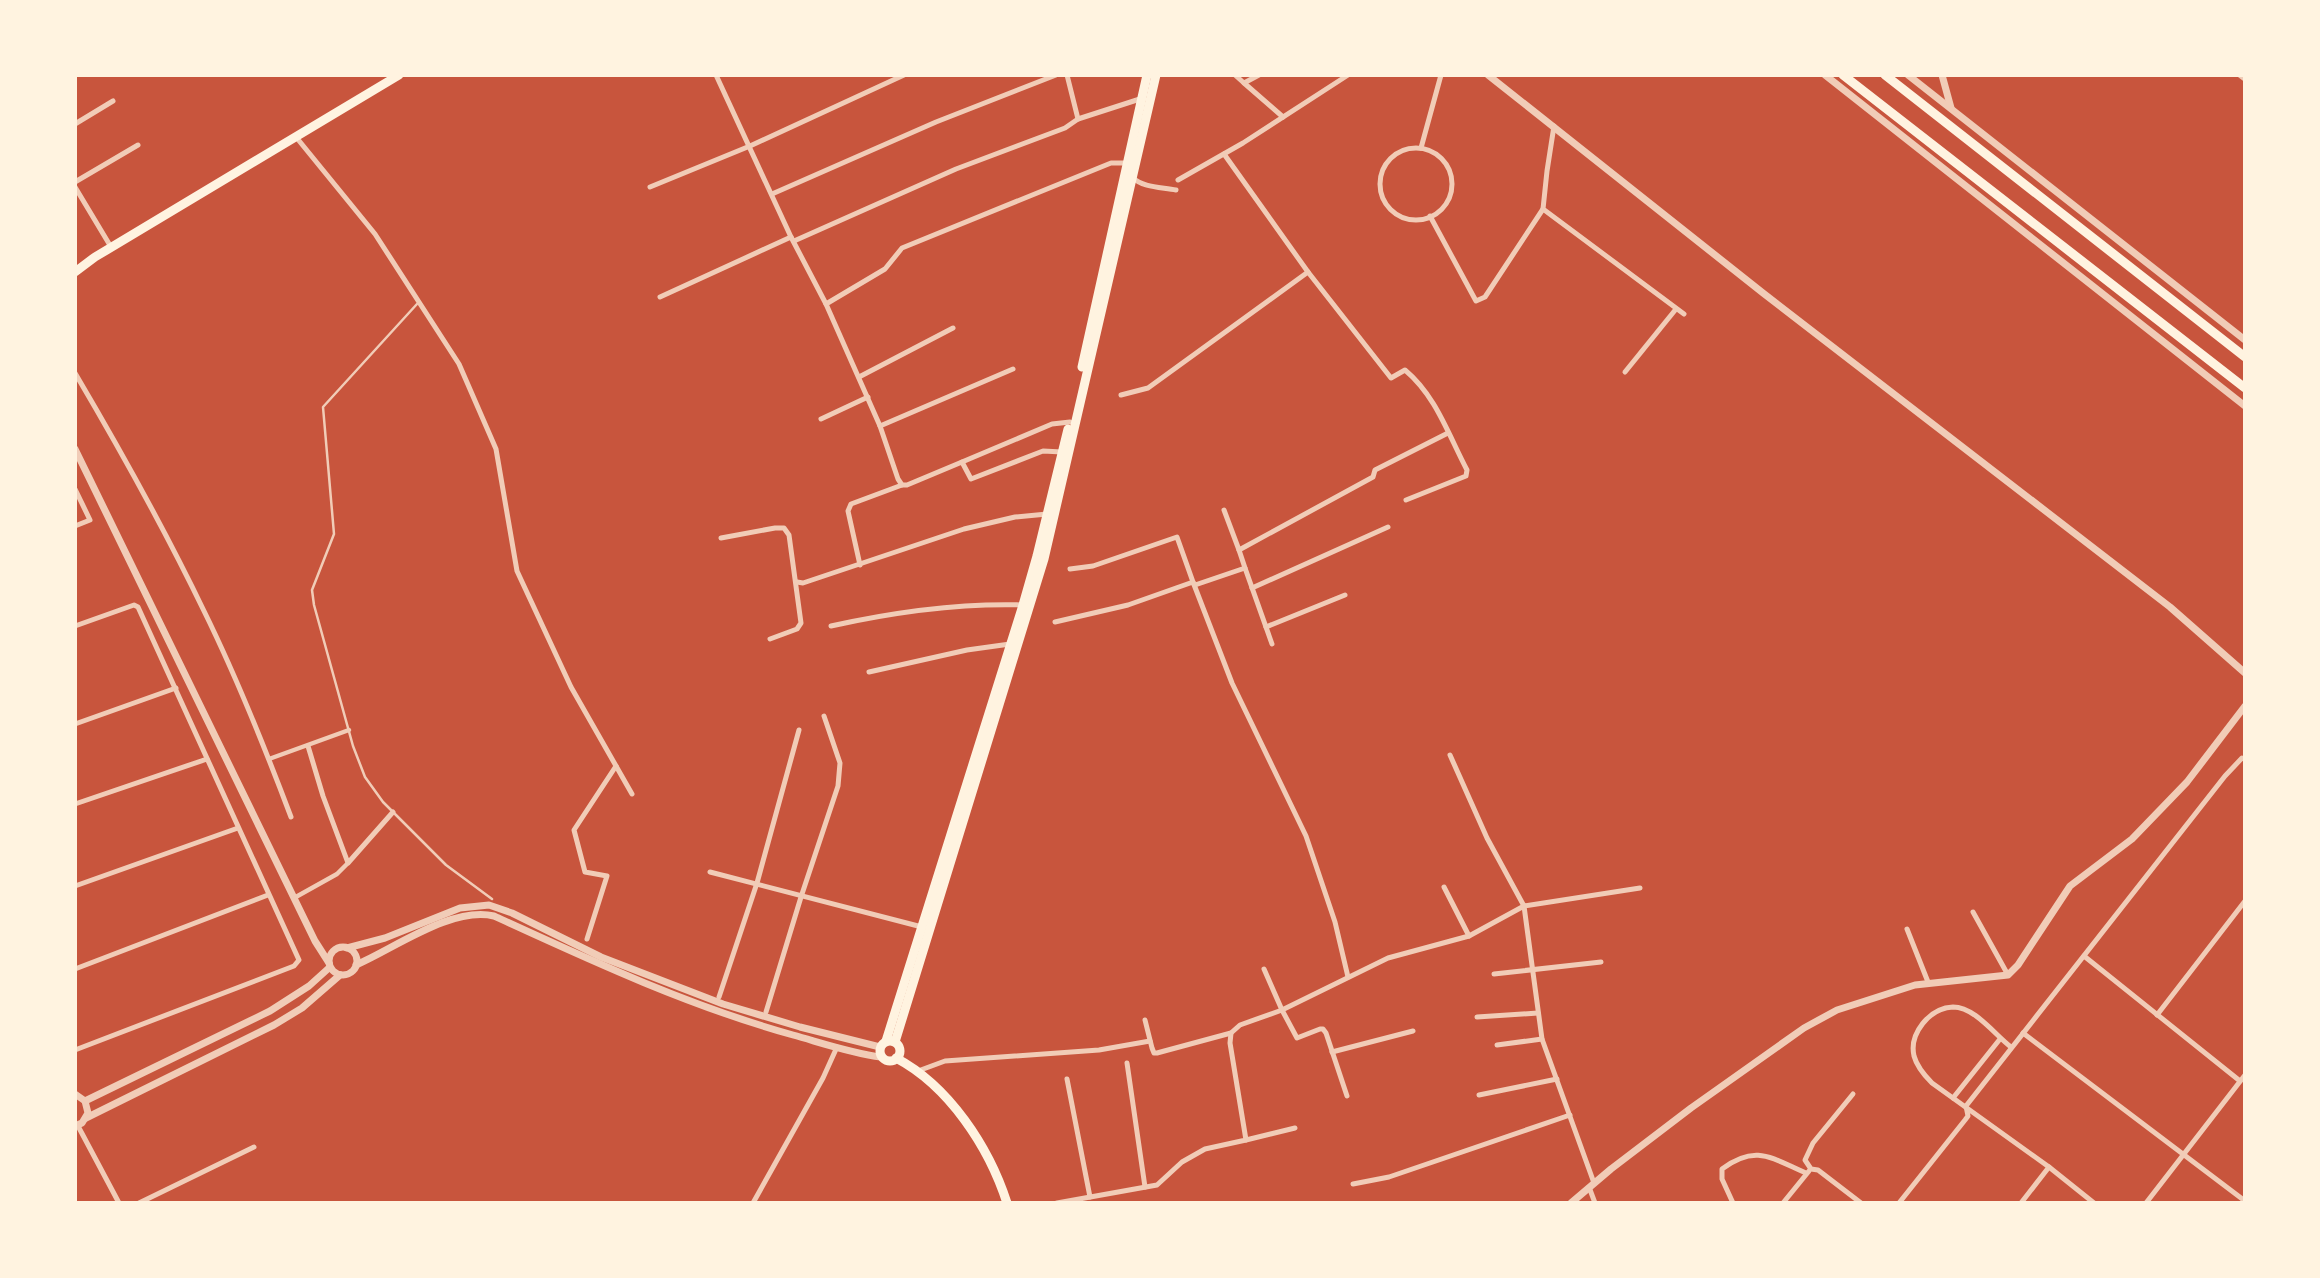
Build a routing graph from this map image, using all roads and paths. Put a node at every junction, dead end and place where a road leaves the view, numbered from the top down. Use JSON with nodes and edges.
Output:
{"nodes":[{"id":1,"x":378,"y":75,"type":"edge"},
{"id":2,"x":399,"y":75,"type":"edge"},
{"id":3,"x":716,"y":75,"type":"edge"},
{"id":4,"x":904,"y":75,"type":"edge"},
{"id":5,"x":1056,"y":75,"type":"edge"},
{"id":6,"x":1067,"y":75,"type":"edge"},
{"id":7,"x":1147,"y":75,"type":"edge"},
{"id":8,"x":1156,"y":75,"type":"edge"},
{"id":9,"x":1235,"y":75,"type":"edge"},
{"id":10,"x":1259,"y":75,"type":"edge"},
{"id":11,"x":1348,"y":75,"type":"edge"},
{"id":12,"x":1441,"y":75,"type":"edge"},
{"id":13,"x":1488,"y":75,"type":"edge"},
{"id":14,"x":1825,"y":75,"type":"edge"},
{"id":15,"x":1843,"y":75,"type":"edge"},
{"id":16,"x":1885,"y":75,"type":"edge"},
{"id":17,"x":1908,"y":75,"type":"edge"},
{"id":18,"x":1942,"y":75,"type":"edge"},
{"id":19,"x":1244,"y":83,"type":"junction"},
{"id":20,"x":384,"y":84,"type":"junction"},
{"id":21,"x":1143,"y":97,"type":"junction"},
{"id":22,"x":113,"y":101,"type":"dead end"},
{"id":23,"x":1951,"y":109,"type":"junction"},
{"id":24,"x":1283,"y":117,"type":"junction"},
{"id":25,"x":1078,"y":119,"type":"junction"},
{"id":26,"x":75,"y":124,"type":"edge"},
{"id":27,"x":1554,"y":126,"type":"junction"},
{"id":28,"x":296,"y":137,"type":"junction"},
{"id":29,"x":138,"y":145,"type":"dead end"},
{"id":30,"x":750,"y":146,"type":"junction"},
{"id":31,"x":1421,"y":148,"type":"junction"},
{"id":32,"x":1224,"y":154,"type":"junction"},
{"id":33,"x":1128,"y":163,"type":"junction"},
{"id":34,"x":1132,"y":177,"type":"junction"},
{"id":35,"x":1178,"y":180,"type":"dead end"},
{"id":36,"x":75,"y":185,"type":"edge"},
{"id":37,"x":650,"y":187,"type":"dead end"},
{"id":38,"x":1176,"y":190,"type":"dead end"},
{"id":39,"x":772,"y":194,"type":"junction"},
{"id":40,"x":1544,"y":209,"type":"junction"},
{"id":41,"x":1430,"y":216,"type":"junction"},
{"id":42,"x":793,"y":239,"type":"junction"},
{"id":43,"x":111,"y":247,"type":"junction"},
{"id":44,"x":75,"y":272,"type":"edge"},
{"id":45,"x":1308,"y":272,"type":"junction"},
{"id":46,"x":660,"y":297,"type":"dead end"},
{"id":47,"x":419,"y":301,"type":"junction"},
{"id":48,"x":826,"y":304,"type":"junction"},
{"id":49,"x":1676,"y":309,"type":"junction"},
{"id":50,"x":1684,"y":314,"type":"dead end"},
{"id":51,"x":953,"y":328,"type":"dead end"},
{"id":52,"x":2245,"y":340,"type":"edge"},
{"id":53,"x":2245,"y":357,"type":"edge"},
{"id":54,"x":1013,"y":369,"type":"dead end"},
{"id":55,"x":1625,"y":372,"type":"dead end"},
{"id":56,"x":75,"y":373,"type":"edge"},
{"id":57,"x":859,"y":377,"type":"junction"},
{"id":58,"x":2245,"y":387,"type":"edge"},
{"id":59,"x":1121,"y":395,"type":"dead end"},
{"id":60,"x":868,"y":397,"type":"junction"},
{"id":61,"x":2245,"y":406,"type":"edge"},
{"id":62,"x":821,"y":419,"type":"dead end"},
{"id":63,"x":1070,"y":422,"type":"junction"},
{"id":64,"x":880,"y":426,"type":"junction"},
{"id":65,"x":1448,"y":433,"type":"junction"},
{"id":66,"x":75,"y":449,"type":"edge"},
{"id":67,"x":1062,"y":452,"type":"junction"},
{"id":68,"x":962,"y":461,"type":"junction"},
{"id":69,"x":902,"y":485,"type":"junction"},
{"id":70,"x":75,"y":489,"type":"edge"},
{"id":71,"x":1406,"y":500,"type":"dead end"},
{"id":72,"x":1224,"y":510,"type":"dead end"},
{"id":73,"x":1046,"y":514,"type":"junction"},
{"id":74,"x":75,"y":526,"type":"edge"},
{"id":75,"x":1388,"y":527,"type":"dead end"},
{"id":76,"x":721,"y":538,"type":"dead end"},
{"id":77,"x":1238,"y":550,"type":"junction"},
{"id":78,"x":860,"y":565,"type":"junction"},
{"id":79,"x":1245,"y":568,"type":"junction"},
{"id":80,"x":1070,"y":569,"type":"dead end"},
{"id":81,"x":797,"y":582,"type":"junction"},
{"id":82,"x":1194,"y":583,"type":"junction"},
{"id":83,"x":1252,"y":588,"type":"junction"},
{"id":84,"x":1345,"y":595,"type":"dead end"},
{"id":85,"x":1023,"y":605,"type":"junction"},
{"id":86,"x":1055,"y":622,"type":"dead end"},
{"id":87,"x":831,"y":625,"type":"dead end"},
{"id":88,"x":75,"y":626,"type":"edge"},
{"id":89,"x":1266,"y":627,"type":"junction"},
{"id":90,"x":771,"y":639,"type":"dead end"},
{"id":91,"x":1010,"y":644,"type":"junction"},
{"id":92,"x":1272,"y":644,"type":"dead end"},
{"id":93,"x":870,"y":672,"type":"dead end"},
{"id":94,"x":2245,"y":673,"type":"edge"},
{"id":95,"x":176,"y":688,"type":"junction"},
{"id":96,"x":2245,"y":706,"type":"edge"},
{"id":97,"x":824,"y":716,"type":"dead end"},
{"id":98,"x":75,"y":724,"type":"edge"},
{"id":99,"x":349,"y":730,"type":"junction"},
{"id":100,"x":799,"y":730,"type":"dead end"},
{"id":101,"x":308,"y":746,"type":"junction"},
{"id":102,"x":1450,"y":755,"type":"dead end"},
{"id":103,"x":207,"y":759,"type":"junction"},
{"id":104,"x":2245,"y":759,"type":"edge"},
{"id":105,"x":269,"y":760,"type":"junction"},
{"id":106,"x":616,"y":766,"type":"junction"},
{"id":107,"x":632,"y":794,"type":"dead end"},
{"id":108,"x":75,"y":804,"type":"edge"},
{"id":109,"x":393,"y":811,"type":"junction"},
{"id":110,"x":291,"y":817,"type":"dead end"},
{"id":111,"x":238,"y":828,"type":"junction"},
{"id":112,"x":348,"y":863,"type":"junction"},
{"id":113,"x":710,"y":872,"type":"dead end"},
{"id":114,"x":757,"y":883,"type":"junction"},
{"id":115,"x":75,"y":886,"type":"edge"},
{"id":116,"x":1444,"y":887,"type":"dead end"},
{"id":117,"x":1640,"y":888,"type":"dead end"},
{"id":118,"x":268,"y":895,"type":"junction"},
{"id":119,"x":801,"y":897,"type":"junction"},
{"id":120,"x":294,"y":898,"type":"junction"},
{"id":121,"x":492,"y":899,"type":"dead end"},
{"id":122,"x":2245,"y":901,"type":"edge"},
{"id":123,"x":1524,"y":906,"type":"junction"},
{"id":124,"x":1973,"y":912,"type":"dead end"},
{"id":125,"x":922,"y":927,"type":"junction"},
{"id":126,"x":1907,"y":929,"type":"dead end"},
{"id":127,"x":1469,"y":936,"type":"junction"},
{"id":128,"x":587,"y":939,"type":"dead end"},
{"id":129,"x":315,"y":941,"type":"junction"},
{"id":130,"x":338,"y":948,"type":"junction"},
{"id":131,"x":347,"y":948,"type":"junction"},
{"id":132,"x":2084,"y":956,"type":"junction"},
{"id":133,"x":1601,"y":962,"type":"dead end"},
{"id":134,"x":356,"y":964,"type":"junction"},
{"id":135,"x":330,"y":965,"type":"junction"},
{"id":136,"x":75,"y":969,"type":"edge"},
{"id":137,"x":1264,"y":969,"type":"dead end"},
{"id":138,"x":1533,"y":969,"type":"junction"},
{"id":139,"x":1494,"y":974,"type":"dead end"},
{"id":140,"x":340,"y":975,"type":"junction"},
{"id":141,"x":2008,"y":975,"type":"junction"},
{"id":142,"x":1348,"y":977,"type":"junction"},
{"id":143,"x":1928,"y":982,"type":"junction"},
{"id":144,"x":719,"y":997,"type":"dead end"},
{"id":145,"x":1282,"y":1010,"type":"junction"},
{"id":146,"x":766,"y":1012,"type":"dead end"},
{"id":147,"x":1538,"y":1013,"type":"junction"},
{"id":148,"x":2157,"y":1015,"type":"junction"},
{"id":149,"x":1477,"y":1017,"type":"dead end"},
{"id":150,"x":1145,"y":1020,"type":"dead end"},
{"id":151,"x":1413,"y":1031,"type":"dead end"},
{"id":152,"x":1231,"y":1033,"type":"junction"},
{"id":153,"x":2023,"y":1033,"type":"junction"},
{"id":154,"x":1542,"y":1039,"type":"junction"},
{"id":155,"x":2000,"y":1039,"type":"junction"},
{"id":156,"x":1150,"y":1041,"type":"junction"},
{"id":157,"x":1497,"y":1045,"type":"dead end"},
{"id":158,"x":886,"y":1046,"type":"junction"},
{"id":159,"x":2011,"y":1047,"type":"junction"},
{"id":160,"x":837,"y":1048,"type":"junction"},
{"id":161,"x":75,"y":1050,"type":"edge"},
{"id":162,"x":1332,"y":1052,"type":"junction"},
{"id":163,"x":896,"y":1058,"type":"junction"},
{"id":164,"x":1127,"y":1063,"type":"dead end"},
{"id":165,"x":918,"y":1070,"type":"junction"},
{"id":166,"x":2245,"y":1075,"type":"edge"},
{"id":167,"x":1067,"y":1079,"type":"dead end"},
{"id":168,"x":1557,"y":1079,"type":"junction"},
{"id":169,"x":2240,"y":1081,"type":"junction"},
{"id":170,"x":75,"y":1094,"type":"edge"},
{"id":171,"x":1853,"y":1094,"type":"dead end"},
{"id":172,"x":1347,"y":1096,"type":"dead end"},
{"id":173,"x":1479,"y":1096,"type":"dead end"},
{"id":174,"x":1953,"y":1098,"type":"junction"},
{"id":175,"x":85,"y":1101,"type":"junction"},
{"id":176,"x":1966,"y":1106,"type":"junction"},
{"id":177,"x":1570,"y":1115,"type":"junction"},
{"id":178,"x":86,"y":1118,"type":"junction"},
{"id":179,"x":77,"y":1126,"type":"edge"},
{"id":180,"x":1295,"y":1128,"type":"dead end"},
{"id":181,"x":1246,"y":1140,"type":"junction"},
{"id":182,"x":254,"y":1147,"type":"dead end"},
{"id":183,"x":2184,"y":1154,"type":"junction"},
{"id":184,"x":2049,"y":1167,"type":"junction"},
{"id":185,"x":1809,"y":1171,"type":"junction"},
{"id":186,"x":1353,"y":1184,"type":"dead end"},
{"id":187,"x":1592,"y":1185,"type":"junction"},
{"id":188,"x":1145,"y":1187,"type":"junction"},
{"id":189,"x":1090,"y":1197,"type":"junction"},
{"id":190,"x":2245,"y":1201,"type":"edge"},
{"id":191,"x":118,"y":1203,"type":"edge"},
{"id":192,"x":139,"y":1203,"type":"edge"},
{"id":193,"x":753,"y":1203,"type":"edge"},
{"id":194,"x":1007,"y":1203,"type":"edge"},
{"id":195,"x":1057,"y":1203,"type":"edge"},
{"id":196,"x":1571,"y":1203,"type":"edge"},
{"id":197,"x":1595,"y":1203,"type":"edge"},
{"id":198,"x":1733,"y":1203,"type":"edge"},
{"id":199,"x":1783,"y":1203,"type":"edge"},
{"id":200,"x":1861,"y":1203,"type":"edge"},
{"id":201,"x":1899,"y":1203,"type":"edge"},
{"id":202,"x":2021,"y":1203,"type":"edge"},
{"id":203,"x":2094,"y":1203,"type":"edge"},
{"id":204,"x":2146,"y":1203,"type":"edge"}],
"edges":[{"from":1,"to":20,"type":"street"},
{"from":2,"to":20,"type":"main road"},
{"from":3,"to":30,"type":"street"},
{"from":4,"to":30,"type":"street"},
{"from":5,"to":39,"type":"street"},
{"from":6,"to":25,"type":"street"},
{"from":7,"to":21,"type":"main road"},
{"from":8,"to":34,"type":"main road"},
{"from":9,"to":19,"type":"street"},
{"from":10,"to":19,"type":"street"},
{"from":11,"to":24,"type":"street"},
{"from":12,"to":31,"type":"street"},
{"from":13,"to":27,"type":"street"},
{"from":14,"to":61,"type":"street"},
{"from":15,"to":58,"type":"main road"},
{"from":16,"to":53,"type":"main road"},
{"from":17,"to":23,"type":"street"},
{"from":18,"to":23,"type":"street"},
{"from":19,"to":24,"type":"street"},
{"from":20,"to":28,"type":"main road"},
{"from":21,"to":25,"type":"street"},
{"from":21,"to":33,"type":"main road"},
{"from":22,"to":26,"type":"street"},
{"from":23,"to":52,"type":"street"},
{"from":24,"to":32,"type":"street"},
{"from":25,"to":42,"type":"street"},
{"from":27,"to":40,"type":"street"},
{"from":27,"to":94,"type":"street"},
{"from":28,"to":43,"type":"main road"},
{"from":28,"to":47,"type":"street"},
{"from":29,"to":36,"type":"street"},
{"from":30,"to":37,"type":"street"},
{"from":30,"to":39,"type":"street"},
{"from":31,"to":41,"type":"street"},
{"from":31,"to":41,"type":"street"},
{"from":32,"to":35,"type":"street"},
{"from":32,"to":45,"type":"street"},
{"from":33,"to":48,"type":"street"},
{"from":33,"to":63,"type":"main road"},
{"from":34,"to":38,"type":"street"},
{"from":34,"to":158,"type":"main road"},
{"from":36,"to":43,"type":"street"},
{"from":39,"to":42,"type":"street"},
{"from":40,"to":41,"type":"street"},
{"from":40,"to":49,"type":"street"},
{"from":42,"to":46,"type":"street"},
{"from":42,"to":48,"type":"street"},
{"from":43,"to":44,"type":"main road"},
{"from":45,"to":59,"type":"street"},
{"from":45,"to":65,"type":"street"},
{"from":47,"to":99,"type":"lane"},
{"from":47,"to":106,"type":"street"},
{"from":48,"to":57,"type":"street"},
{"from":49,"to":50,"type":"street"},
{"from":49,"to":55,"type":"street"},
{"from":51,"to":57,"type":"street"},
{"from":54,"to":64,"type":"street"},
{"from":56,"to":105,"type":"street"},
{"from":57,"to":60,"type":"street"},
{"from":60,"to":62,"type":"street"},
{"from":60,"to":64,"type":"street"},
{"from":63,"to":67,"type":"main road"},
{"from":63,"to":68,"type":"street"},
{"from":64,"to":69,"type":"street"},
{"from":65,"to":71,"type":"street"},
{"from":65,"to":77,"type":"street"},
{"from":66,"to":120,"type":"street"},
{"from":67,"to":68,"type":"street"},
{"from":67,"to":73,"type":"main road"},
{"from":68,"to":69,"type":"street"},
{"from":69,"to":78,"type":"street"},
{"from":70,"to":74,"type":"street"},
{"from":72,"to":77,"type":"street"},
{"from":73,"to":78,"type":"street"},
{"from":73,"to":85,"type":"main road"},
{"from":75,"to":83,"type":"street"},
{"from":76,"to":81,"type":"street"},
{"from":77,"to":79,"type":"street"},
{"from":78,"to":81,"type":"street"},
{"from":79,"to":82,"type":"street"},
{"from":79,"to":83,"type":"street"},
{"from":80,"to":82,"type":"street"},
{"from":81,"to":90,"type":"street"},
{"from":82,"to":86,"type":"street"},
{"from":82,"to":142,"type":"street"},
{"from":83,"to":89,"type":"street"},
{"from":84,"to":89,"type":"street"},
{"from":85,"to":87,"type":"street"},
{"from":85,"to":91,"type":"main road"},
{"from":88,"to":95,"type":"street"},
{"from":89,"to":92,"type":"street"},
{"from":91,"to":93,"type":"street"},
{"from":91,"to":125,"type":"main road"},
{"from":95,"to":98,"type":"street"},
{"from":95,"to":103,"type":"street"},
{"from":96,"to":141,"type":"street"},
{"from":97,"to":119,"type":"street"},
{"from":99,"to":101,"type":"street"},
{"from":99,"to":109,"type":"lane"},
{"from":100,"to":114,"type":"street"},
{"from":101,"to":105,"type":"street"},
{"from":101,"to":112,"type":"street"},
{"from":102,"to":123,"type":"street"},
{"from":103,"to":108,"type":"street"},
{"from":103,"to":111,"type":"street"},
{"from":104,"to":132,"type":"street"},
{"from":105,"to":110,"type":"street"},
{"from":106,"to":107,"type":"street"},
{"from":106,"to":128,"type":"street"},
{"from":109,"to":112,"type":"street"},
{"from":109,"to":121,"type":"lane"},
{"from":111,"to":115,"type":"street"},
{"from":111,"to":118,"type":"street"},
{"from":112,"to":120,"type":"street"},
{"from":113,"to":114,"type":"street"},
{"from":114,"to":119,"type":"street"},
{"from":114,"to":144,"type":"street"},
{"from":116,"to":127,"type":"street"},
{"from":117,"to":123,"type":"street"},
{"from":118,"to":136,"type":"street"},
{"from":118,"to":161,"type":"street"},
{"from":119,"to":125,"type":"street"},
{"from":119,"to":146,"type":"street"},
{"from":120,"to":129,"type":"street"},
{"from":122,"to":148,"type":"street"},
{"from":123,"to":127,"type":"street"},
{"from":123,"to":138,"type":"street"},
{"from":124,"to":141,"type":"street"},
{"from":125,"to":158,"type":"main road"},
{"from":126,"to":143,"type":"street"},
{"from":127,"to":142,"type":"street"},
{"from":129,"to":130,"type":"street"},
{"from":129,"to":135,"type":"street"},
{"from":130,"to":131,"type":"street"},
{"from":130,"to":135,"type":"street"},
{"from":131,"to":134,"type":"street"},
{"from":131,"to":158,"type":"street"},
{"from":132,"to":148,"type":"street"},
{"from":132,"to":153,"type":"street"},
{"from":133,"to":138,"type":"street"},
{"from":134,"to":140,"type":"street"},
{"from":134,"to":160,"type":"street"},
{"from":135,"to":140,"type":"street"},
{"from":135,"to":175,"type":"street"},
{"from":137,"to":145,"type":"street"},
{"from":138,"to":139,"type":"street"},
{"from":138,"to":147,"type":"street"},
{"from":140,"to":178,"type":"street"},
{"from":141,"to":143,"type":"street"},
{"from":142,"to":145,"type":"street"},
{"from":143,"to":187,"type":"street"},
{"from":145,"to":152,"type":"street"},
{"from":145,"to":162,"type":"street"},
{"from":147,"to":149,"type":"street"},
{"from":147,"to":154,"type":"street"},
{"from":148,"to":169,"type":"street"},
{"from":150,"to":156,"type":"street"},
{"from":151,"to":162,"type":"street"},
{"from":152,"to":156,"type":"street"},
{"from":152,"to":181,"type":"street"},
{"from":153,"to":159,"type":"street"},
{"from":153,"to":183,"type":"street"},
{"from":154,"to":157,"type":"street"},
{"from":154,"to":168,"type":"street"},
{"from":155,"to":159,"type":"street"},
{"from":155,"to":174,"type":"street"},
{"from":155,"to":174,"type":"street"},
{"from":156,"to":165,"type":"street"},
{"from":158,"to":160,"type":"street"},
{"from":158,"to":163,"type":"main road"},
{"from":158,"to":163,"type":"main road"},
{"from":159,"to":176,"type":"street"},
{"from":160,"to":193,"type":"street"},
{"from":162,"to":172,"type":"street"},
{"from":163,"to":165,"type":"main road"},
{"from":164,"to":188,"type":"street"},
{"from":165,"to":194,"type":"main road"},
{"from":166,"to":169,"type":"street"},
{"from":167,"to":189,"type":"street"},
{"from":168,"to":173,"type":"street"},
{"from":168,"to":177,"type":"street"},
{"from":169,"to":183,"type":"street"},
{"from":170,"to":175,"type":"street"},
{"from":171,"to":185,"type":"street"},
{"from":174,"to":176,"type":"street"},
{"from":175,"to":178,"type":"street"},
{"from":176,"to":184,"type":"street"},
{"from":176,"to":201,"type":"street"},
{"from":177,"to":186,"type":"street"},
{"from":177,"to":187,"type":"street"},
{"from":178,"to":179,"type":"street"},
{"from":179,"to":191,"type":"street"},
{"from":180,"to":181,"type":"street"},
{"from":181,"to":188,"type":"street"},
{"from":182,"to":192,"type":"street"},
{"from":183,"to":190,"type":"street"},
{"from":183,"to":204,"type":"street"},
{"from":184,"to":202,"type":"street"},
{"from":184,"to":203,"type":"street"},
{"from":185,"to":198,"type":"street"},
{"from":185,"to":199,"type":"street"},
{"from":185,"to":200,"type":"street"},
{"from":187,"to":196,"type":"street"},
{"from":187,"to":197,"type":"street"},
{"from":188,"to":189,"type":"street"},
{"from":189,"to":195,"type":"street"}]}
